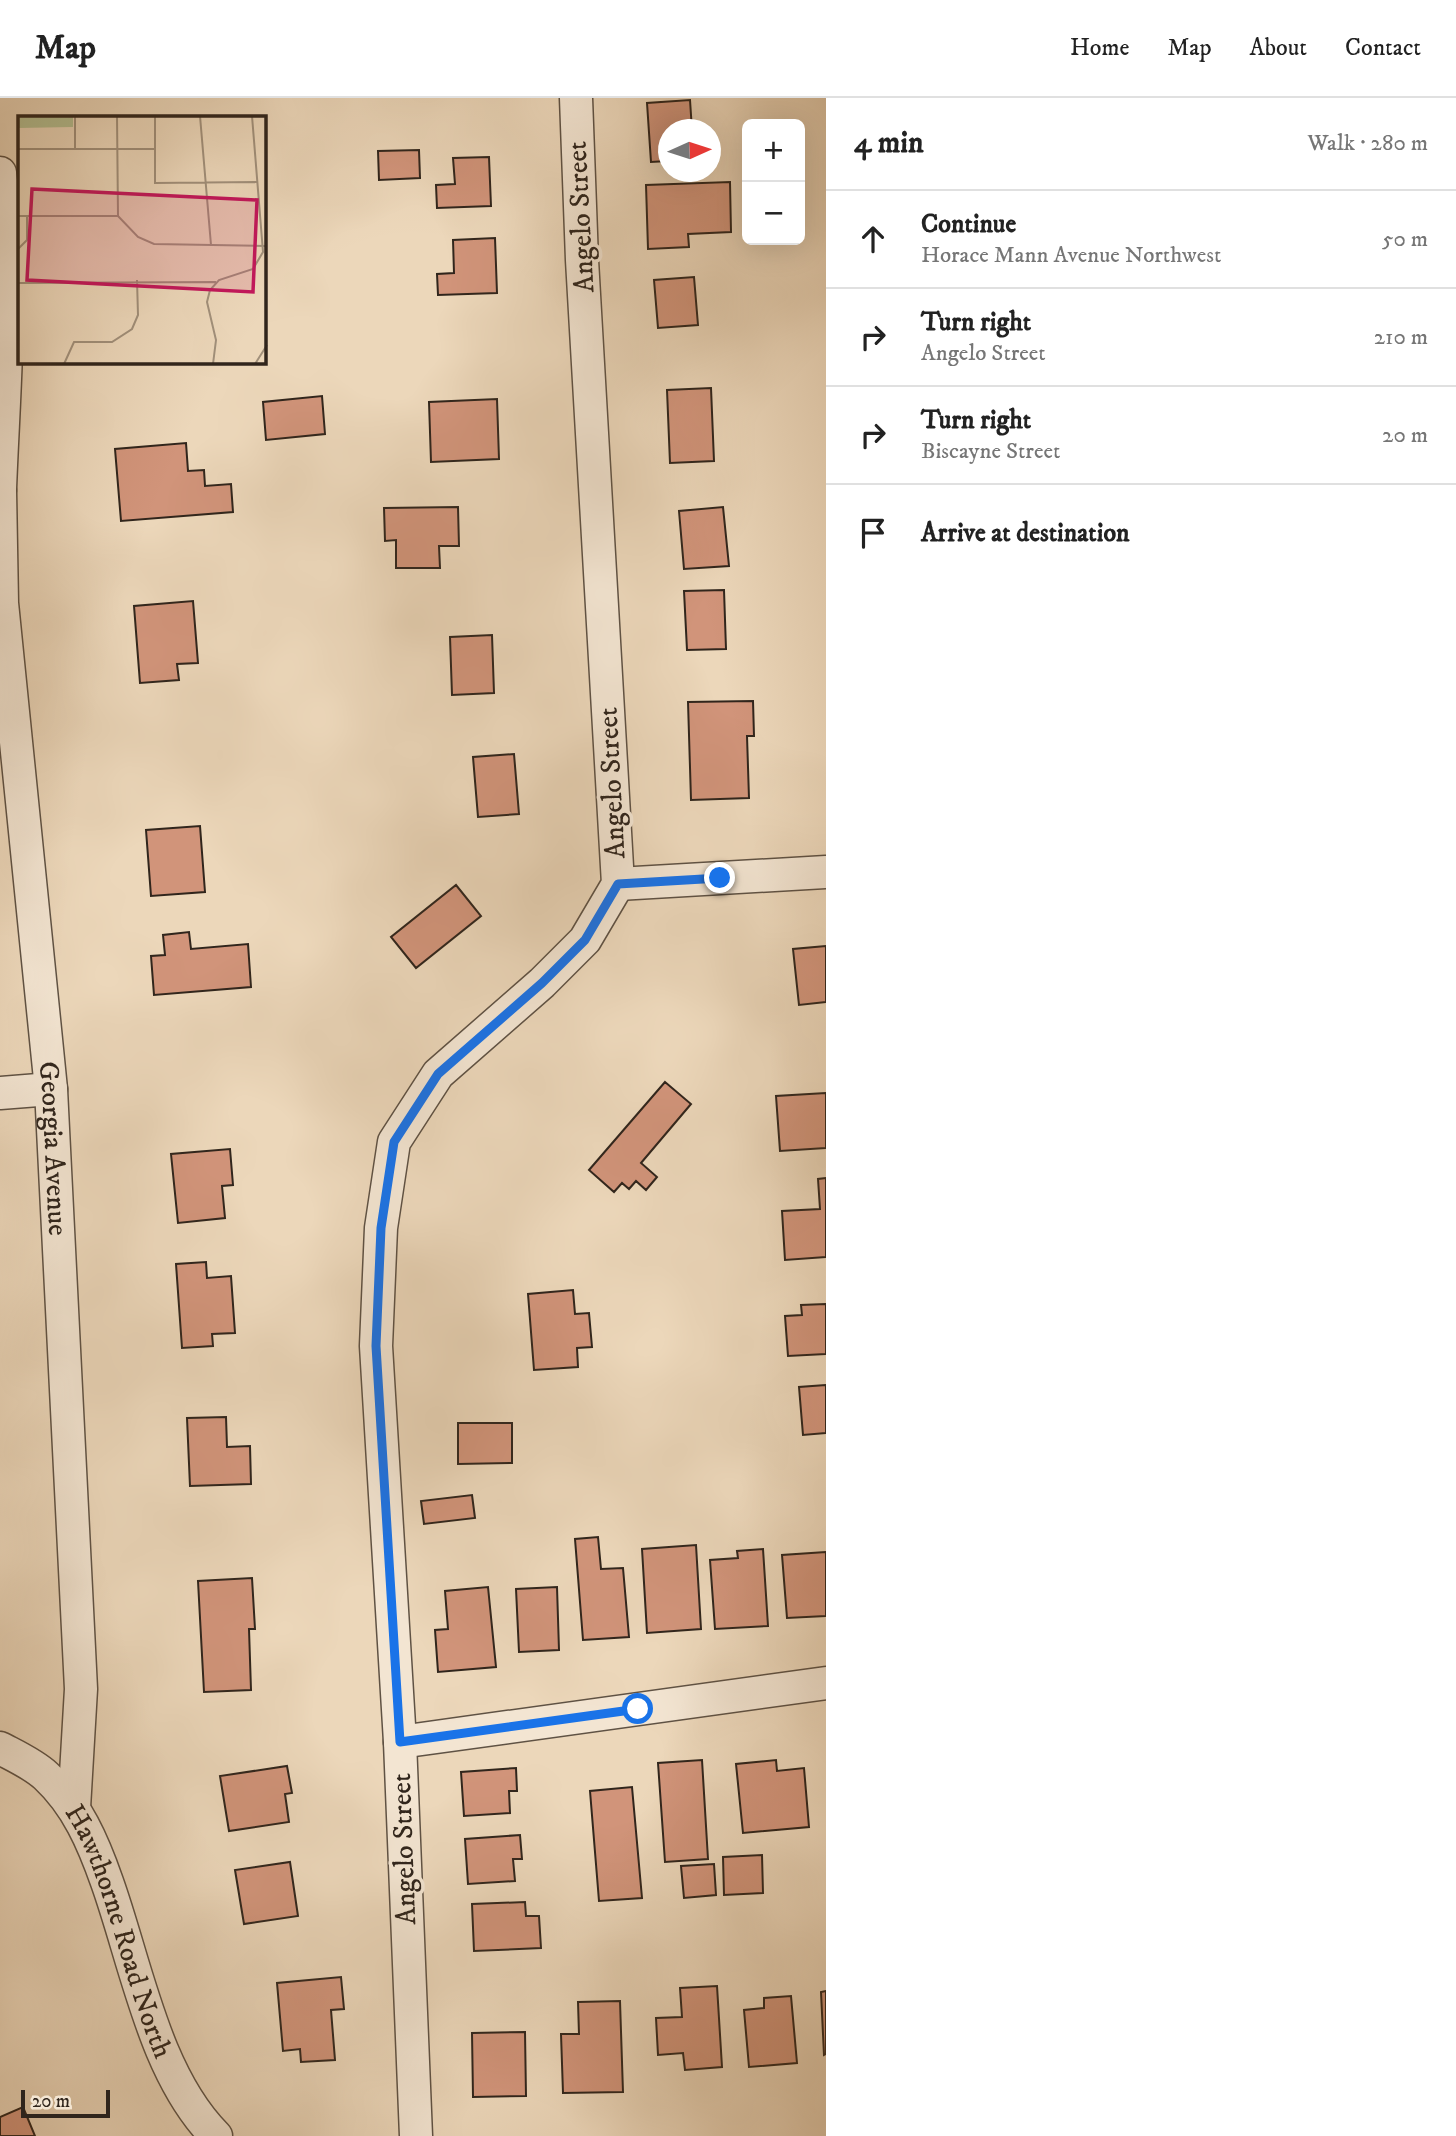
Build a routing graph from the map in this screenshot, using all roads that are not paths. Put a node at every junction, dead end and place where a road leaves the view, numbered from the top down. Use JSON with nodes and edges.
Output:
{"nodes":[{"id":1,"x":576,"y":98,"type":"edge"},
{"id":2,"x":0,"y":173,"type":"edge"},
{"id":3,"x":0,"y":490,"type":"edge"},
{"id":4,"x":826,"y":872,"type":"edge"},
{"id":5,"x":618,"y":884,"type":"junction"},
{"id":6,"x":51,"y":1089,"type":"junction"},
{"id":7,"x":0,"y":1093,"type":"edge"},
{"id":8,"x":826,"y":1683,"type":"edge"},
{"id":9,"x":400,"y":1742,"type":"junction"},
{"id":10,"x":0,"y":1748,"type":"edge"},
{"id":11,"x":74,"y":1808,"type":"junction"},
{"id":12,"x":216,"y":2136,"type":"edge"},
{"id":13,"x":416,"y":2136,"type":"edge"}],
"edges":[{"from":1,"to":5,"type":"street","name":"Angelo Street"},
{"from":2,"to":3,"type":"street","name":"Georgia Avenue"},
{"from":3,"to":6,"type":"street","name":"Georgia Avenue"},
{"from":4,"to":5,"type":"street"},
{"from":5,"to":9,"type":"street","name":"Angelo Street"},
{"from":6,"to":7,"type":"street"},
{"from":6,"to":11,"type":"street","name":"Georgia Avenue"},
{"from":8,"to":9,"type":"street"},
{"from":9,"to":13,"type":"street","name":"Angelo Street"},
{"from":10,"to":11,"type":"street","name":"Hawthorne Road North"},
{"from":11,"to":12,"type":"street","name":"Hawthorne Road North"}]}
